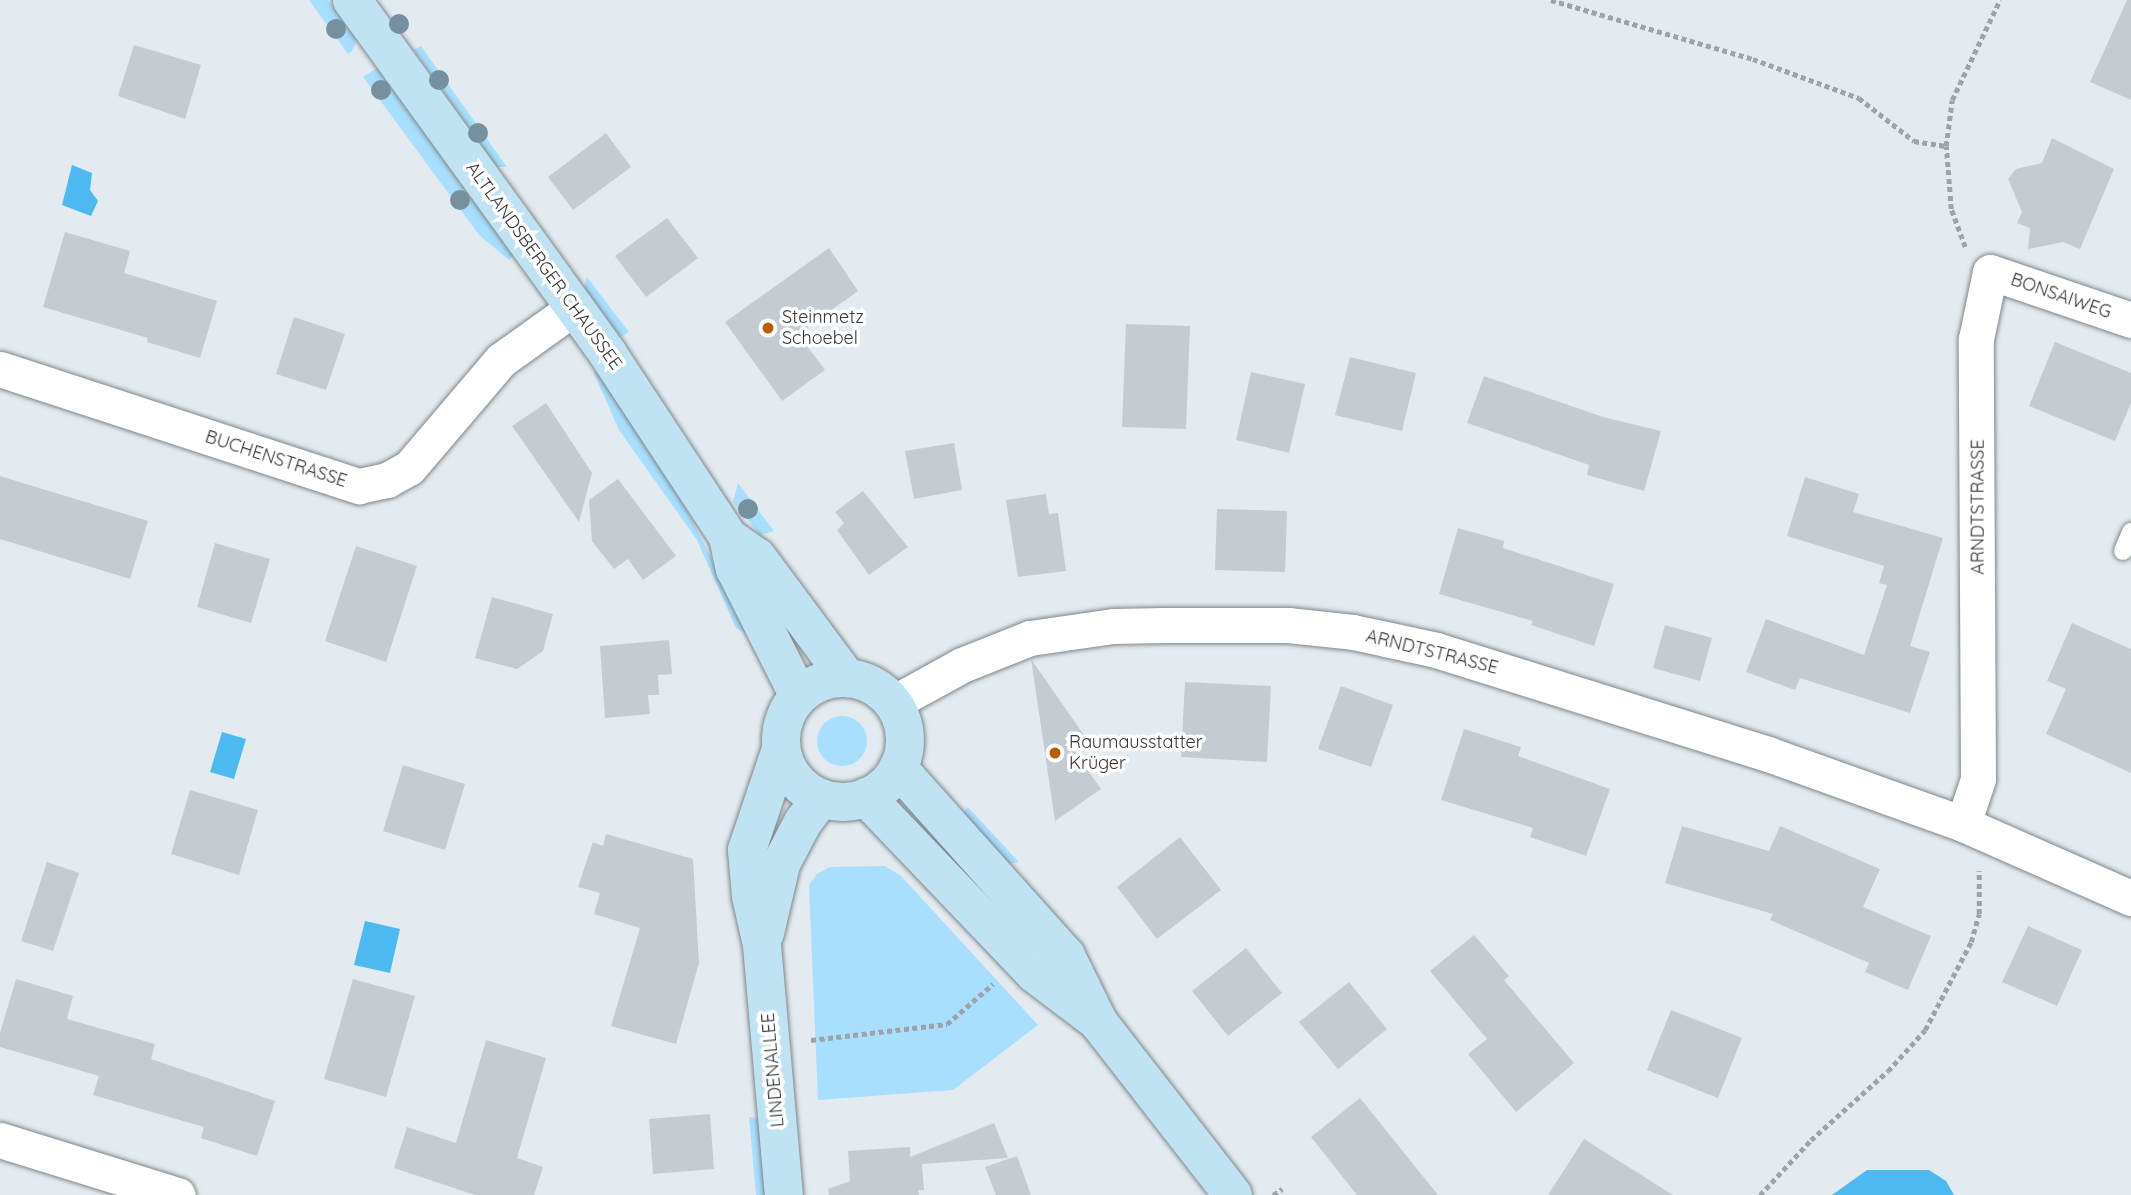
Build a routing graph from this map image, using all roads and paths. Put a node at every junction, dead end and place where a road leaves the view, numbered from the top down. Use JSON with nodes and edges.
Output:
{"nodes":[{"id":1,"x":352,"y":0,"type":"edge"},
{"id":2,"x":1551,"y":0,"type":"edge"},
{"id":3,"x":2000,"y":0,"type":"edge"},
{"id":4,"x":1946,"y":146,"type":"junction"},
{"id":5,"x":1990,"y":272,"type":"junction"},
{"id":6,"x":575,"y":307,"type":"junction"},
{"id":7,"x":2131,"y":320,"type":"edge"},
{"id":8,"x":0,"y":369,"type":"edge"},
{"id":9,"x":2131,"y":532,"type":"edge"},
{"id":10,"x":728,"y":537,"type":"junction"},
{"id":11,"x":2123,"y":551,"type":"dead end"},
{"id":12,"x":847,"y":678,"type":"junction"},
{"id":13,"x":799,"y":696,"type":"junction"},
{"id":14,"x":893,"y":704,"type":"junction"},
{"id":15,"x":781,"y":749,"type":"junction"},
{"id":16,"x":898,"y":768,"type":"junction"},
{"id":17,"x":866,"y":797,"type":"junction"},
{"id":18,"x":821,"y":798,"type":"junction"},
{"id":19,"x":1976,"y":830,"type":"junction"},
{"id":20,"x":2131,"y":898,"type":"edge"},
{"id":21,"x":762,"y":945,"type":"junction"},
{"id":22,"x":1001,"y":977,"type":"dead end"},
{"id":23,"x":1099,"y":1023,"type":"junction"},
{"id":24,"x":807,"y":1041,"type":"dead end"},
{"id":25,"x":0,"y":1140,"type":"edge"},
{"id":26,"x":1282,"y":1189,"type":"dead end"},
{"id":27,"x":178,"y":1195,"type":"edge"},
{"id":28,"x":784,"y":1195,"type":"edge"},
{"id":29,"x":1233,"y":1195,"type":"edge"},
{"id":30,"x":1273,"y":1195,"type":"edge"},
{"id":31,"x":1760,"y":1195,"type":"edge"}],
"edges":[{"from":1,"to":6,"type":"main road","name":"ALTLANDSBERGER CHAUSSEE"},
{"from":2,"to":4,"type":"path"},
{"from":3,"to":4,"type":"path"},
{"from":4,"to":5,"type":"path"},
{"from":5,"to":7,"type":"street","name":"BONSAIWEG"},
{"from":5,"to":19,"type":"street","name":"ARNDTSTRASSE"},
{"from":6,"to":8,"type":"street","name":"BUCHENSTRASSE"},
{"from":6,"to":10,"type":"main road","name":"ALTLANDSBERGER CHAUSSEE"},
{"from":9,"to":11,"type":"lane"},
{"from":10,"to":12,"type":"main road","name":"ALTLANDSBERGER CHAUSSEE"},
{"from":10,"to":13,"type":"main road","name":"ALTLANDSBERGER CHAUSSEE"},
{"from":12,"to":13,"type":"main road"},
{"from":12,"to":14,"type":"main road"},
{"from":13,"to":15,"type":"main road"},
{"from":14,"to":16,"type":"main road"},
{"from":14,"to":19,"type":"street","name":"ARNDTSTRASSE"},
{"from":15,"to":18,"type":"main road"},
{"from":15,"to":21,"type":"main road","name":"LINDENALLEE"},
{"from":16,"to":17,"type":"main road"},
{"from":16,"to":23,"type":"main road"},
{"from":17,"to":18,"type":"main road"},
{"from":17,"to":23,"type":"main road"},
{"from":18,"to":21,"type":"main road","name":"LINDENALLEE"},
{"from":19,"to":20,"type":"street","name":"ARNDTSTRASSE"},
{"from":19,"to":31,"type":"path"},
{"from":21,"to":28,"type":"main road","name":"LINDENALLEE"},
{"from":22,"to":24,"type":"path"},
{"from":23,"to":29,"type":"main road"},
{"from":25,"to":27,"type":"street"},
{"from":26,"to":30,"type":"path"}]}
